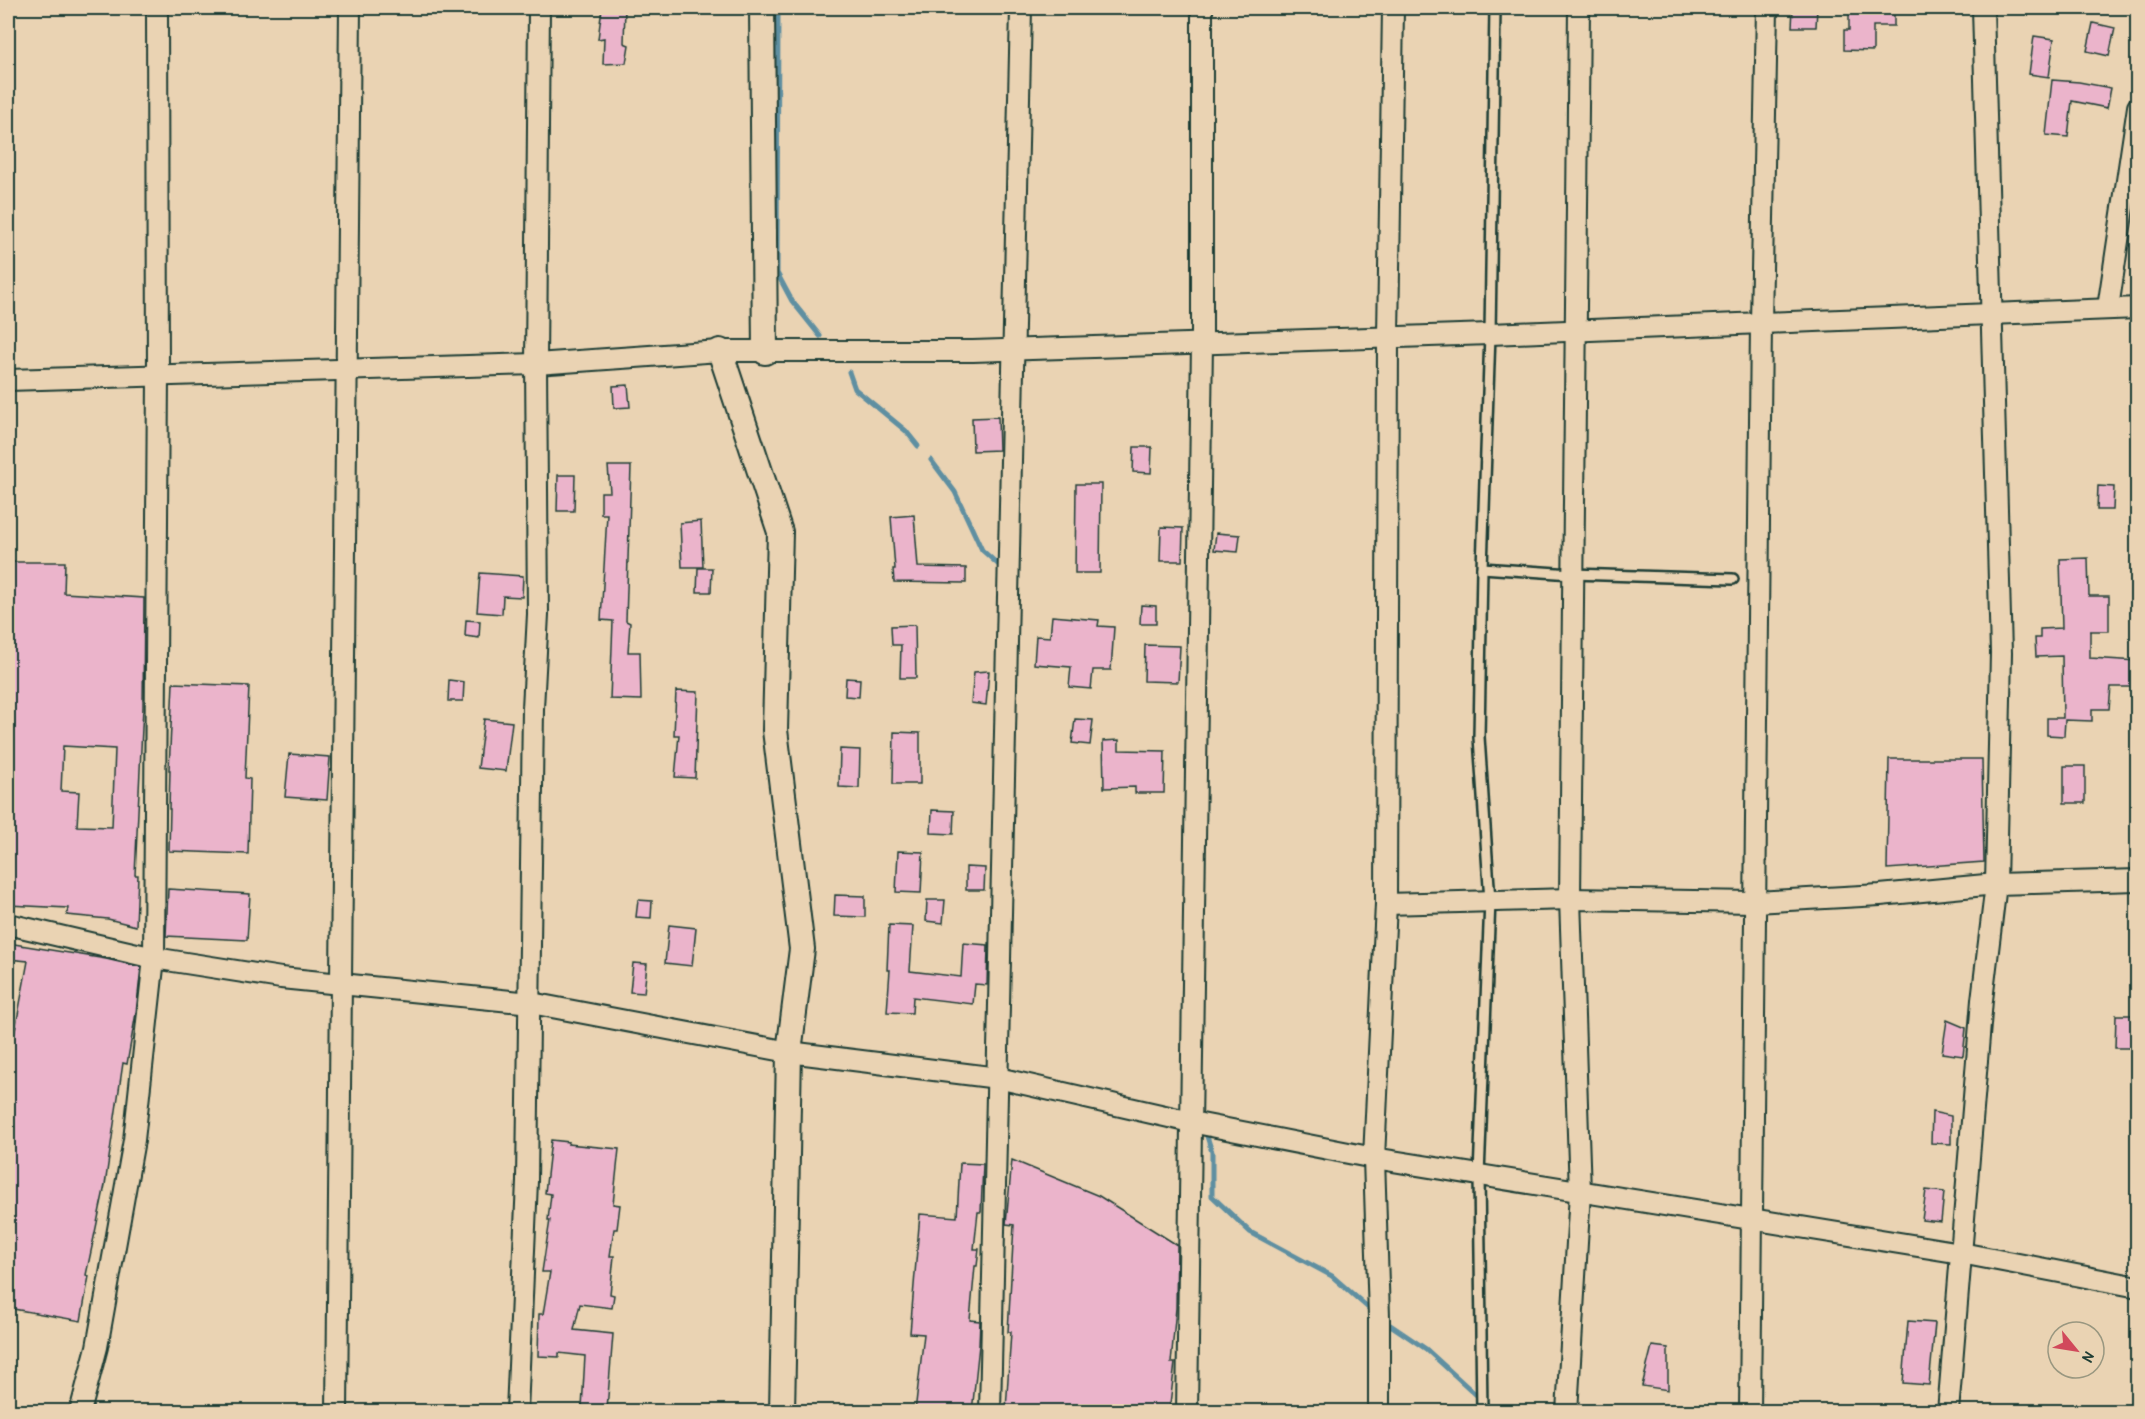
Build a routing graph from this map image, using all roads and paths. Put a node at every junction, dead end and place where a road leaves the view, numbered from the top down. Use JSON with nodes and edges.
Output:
{"nodes":[{"id":1,"x":157,"y":8,"type":"edge"},
{"id":2,"x":350,"y":8,"type":"edge"},
{"id":3,"x":540,"y":8,"type":"edge"},
{"id":4,"x":762,"y":8,"type":"edge"},
{"id":5,"x":1021,"y":8,"type":"edge"},
{"id":6,"x":1202,"y":8,"type":"edge"},
{"id":7,"x":1392,"y":8,"type":"edge"},
{"id":8,"x":1495,"y":8,"type":"edge"},
{"id":9,"x":1579,"y":8,"type":"edge"},
{"id":10,"x":1767,"y":8,"type":"edge"},
{"id":11,"x":1983,"y":8,"type":"edge"},
{"id":12,"x":2138,"y":106,"type":"edge"},
{"id":13,"x":2108,"y":308,"type":"junction"},
{"id":14,"x":2138,"y":308,"type":"edge"},
{"id":15,"x":1991,"y":314,"type":"junction"},
{"id":16,"x":1761,"y":323,"type":"junction"},
{"id":17,"x":1574,"y":329,"type":"junction"},
{"id":18,"x":1490,"y":334,"type":"junction"},
{"id":19,"x":1388,"y":336,"type":"junction"},
{"id":20,"x":1202,"y":343,"type":"junction"},
{"id":21,"x":1015,"y":350,"type":"junction"},
{"id":22,"x":720,"y":351,"type":"junction"},
{"id":23,"x":765,"y":352,"type":"junction"},
{"id":24,"x":536,"y":364,"type":"junction"},
{"id":25,"x":347,"y":369,"type":"junction"},
{"id":26,"x":158,"y":375,"type":"junction"},
{"id":27,"x":8,"y":380,"type":"edge"},
{"id":28,"x":1482,"y":568,"type":"junction"},
{"id":29,"x":1572,"y":574,"type":"junction"},
{"id":30,"x":1733,"y":579,"type":"dead end"},
{"id":31,"x":2138,"y":880,"type":"edge"},
{"id":32,"x":1996,"y":884,"type":"junction"},
{"id":33,"x":1570,"y":899,"type":"junction"},
{"id":34,"x":1490,"y":902,"type":"junction"},
{"id":35,"x":1755,"y":902,"type":"junction"},
{"id":36,"x":1386,"y":904,"type":"junction"},
{"id":37,"x":8,"y":924,"type":"edge"},
{"id":38,"x":154,"y":958,"type":"junction"},
{"id":39,"x":341,"y":985,"type":"junction"},
{"id":40,"x":531,"y":1003,"type":"junction"},
{"id":41,"x":789,"y":1052,"type":"junction"},
{"id":42,"x":998,"y":1078,"type":"junction"},
{"id":43,"x":1191,"y":1122,"type":"junction"},
{"id":44,"x":1374,"y":1158,"type":"junction"},
{"id":45,"x":1479,"y":1175,"type":"junction"},
{"id":46,"x":1580,"y":1192,"type":"junction"},
{"id":47,"x":1752,"y":1220,"type":"junction"},
{"id":48,"x":1961,"y":1252,"type":"junction"},
{"id":49,"x":2138,"y":1287,"type":"edge"},
{"id":50,"x":80,"y":1412,"type":"edge"},
{"id":51,"x":337,"y":1412,"type":"edge"},
{"id":52,"x":517,"y":1412,"type":"edge"},
{"id":53,"x":782,"y":1412,"type":"edge"},
{"id":54,"x":990,"y":1412,"type":"edge"},
{"id":55,"x":1187,"y":1412,"type":"edge"},
{"id":56,"x":1379,"y":1412,"type":"edge"},
{"id":57,"x":1482,"y":1412,"type":"edge"},
{"id":58,"x":1567,"y":1412,"type":"edge"},
{"id":59,"x":1749,"y":1412,"type":"edge"},
{"id":60,"x":1948,"y":1412,"type":"edge"}],
"edges":[{"from":1,"to":26,"type":"street"},
{"from":2,"to":25,"type":"street"},
{"from":3,"to":24,"type":"street"},
{"from":4,"to":23,"type":"street"},
{"from":5,"to":21,"type":"street"},
{"from":6,"to":20,"type":"street"},
{"from":7,"to":19,"type":"street"},
{"from":8,"to":18,"type":"lane"},
{"from":9,"to":17,"type":"street"},
{"from":10,"to":16,"type":"street"},
{"from":11,"to":15,"type":"street"},
{"from":12,"to":13,"type":"street"},
{"from":13,"to":14,"type":"street"},
{"from":13,"to":15,"type":"street"},
{"from":15,"to":16,"type":"street"},
{"from":15,"to":32,"type":"street"},
{"from":16,"to":17,"type":"street"},
{"from":16,"to":35,"type":"street"},
{"from":17,"to":18,"type":"street"},
{"from":17,"to":29,"type":"street"},
{"from":18,"to":19,"type":"street"},
{"from":18,"to":28,"type":"lane"},
{"from":19,"to":20,"type":"street"},
{"from":19,"to":36,"type":"street"},
{"from":20,"to":21,"type":"street"},
{"from":20,"to":43,"type":"street"},
{"from":21,"to":23,"type":"street"},
{"from":21,"to":42,"type":"street"},
{"from":22,"to":23,"type":"street"},
{"from":22,"to":24,"type":"street"},
{"from":22,"to":41,"type":"street"},
{"from":24,"to":25,"type":"street"},
{"from":24,"to":40,"type":"street"},
{"from":25,"to":26,"type":"street"},
{"from":25,"to":39,"type":"street"},
{"from":26,"to":27,"type":"street"},
{"from":26,"to":38,"type":"street"},
{"from":28,"to":29,"type":"lane"},
{"from":28,"to":34,"type":"lane"},
{"from":29,"to":30,"type":"lane"},
{"from":29,"to":33,"type":"street"},
{"from":31,"to":32,"type":"street"},
{"from":32,"to":35,"type":"street"},
{"from":32,"to":48,"type":"street"},
{"from":33,"to":34,"type":"street"},
{"from":33,"to":35,"type":"street"},
{"from":33,"to":46,"type":"street"},
{"from":34,"to":36,"type":"street"},
{"from":34,"to":45,"type":"lane"},
{"from":35,"to":47,"type":"street"},
{"from":36,"to":44,"type":"street"},
{"from":37,"to":38,"type":"street"},
{"from":38,"to":39,"type":"street"},
{"from":38,"to":50,"type":"street"},
{"from":39,"to":40,"type":"street"},
{"from":39,"to":51,"type":"street"},
{"from":40,"to":41,"type":"street"},
{"from":40,"to":52,"type":"street"},
{"from":41,"to":42,"type":"street"},
{"from":41,"to":53,"type":"street"},
{"from":42,"to":43,"type":"street"},
{"from":42,"to":54,"type":"street"},
{"from":43,"to":44,"type":"street"},
{"from":43,"to":55,"type":"street"},
{"from":44,"to":45,"type":"street"},
{"from":44,"to":56,"type":"street"},
{"from":45,"to":46,"type":"street"},
{"from":45,"to":57,"type":"lane"},
{"from":46,"to":47,"type":"street"},
{"from":46,"to":58,"type":"street"},
{"from":47,"to":48,"type":"street"},
{"from":47,"to":59,"type":"street"},
{"from":48,"to":49,"type":"street"},
{"from":48,"to":60,"type":"street"}]}
